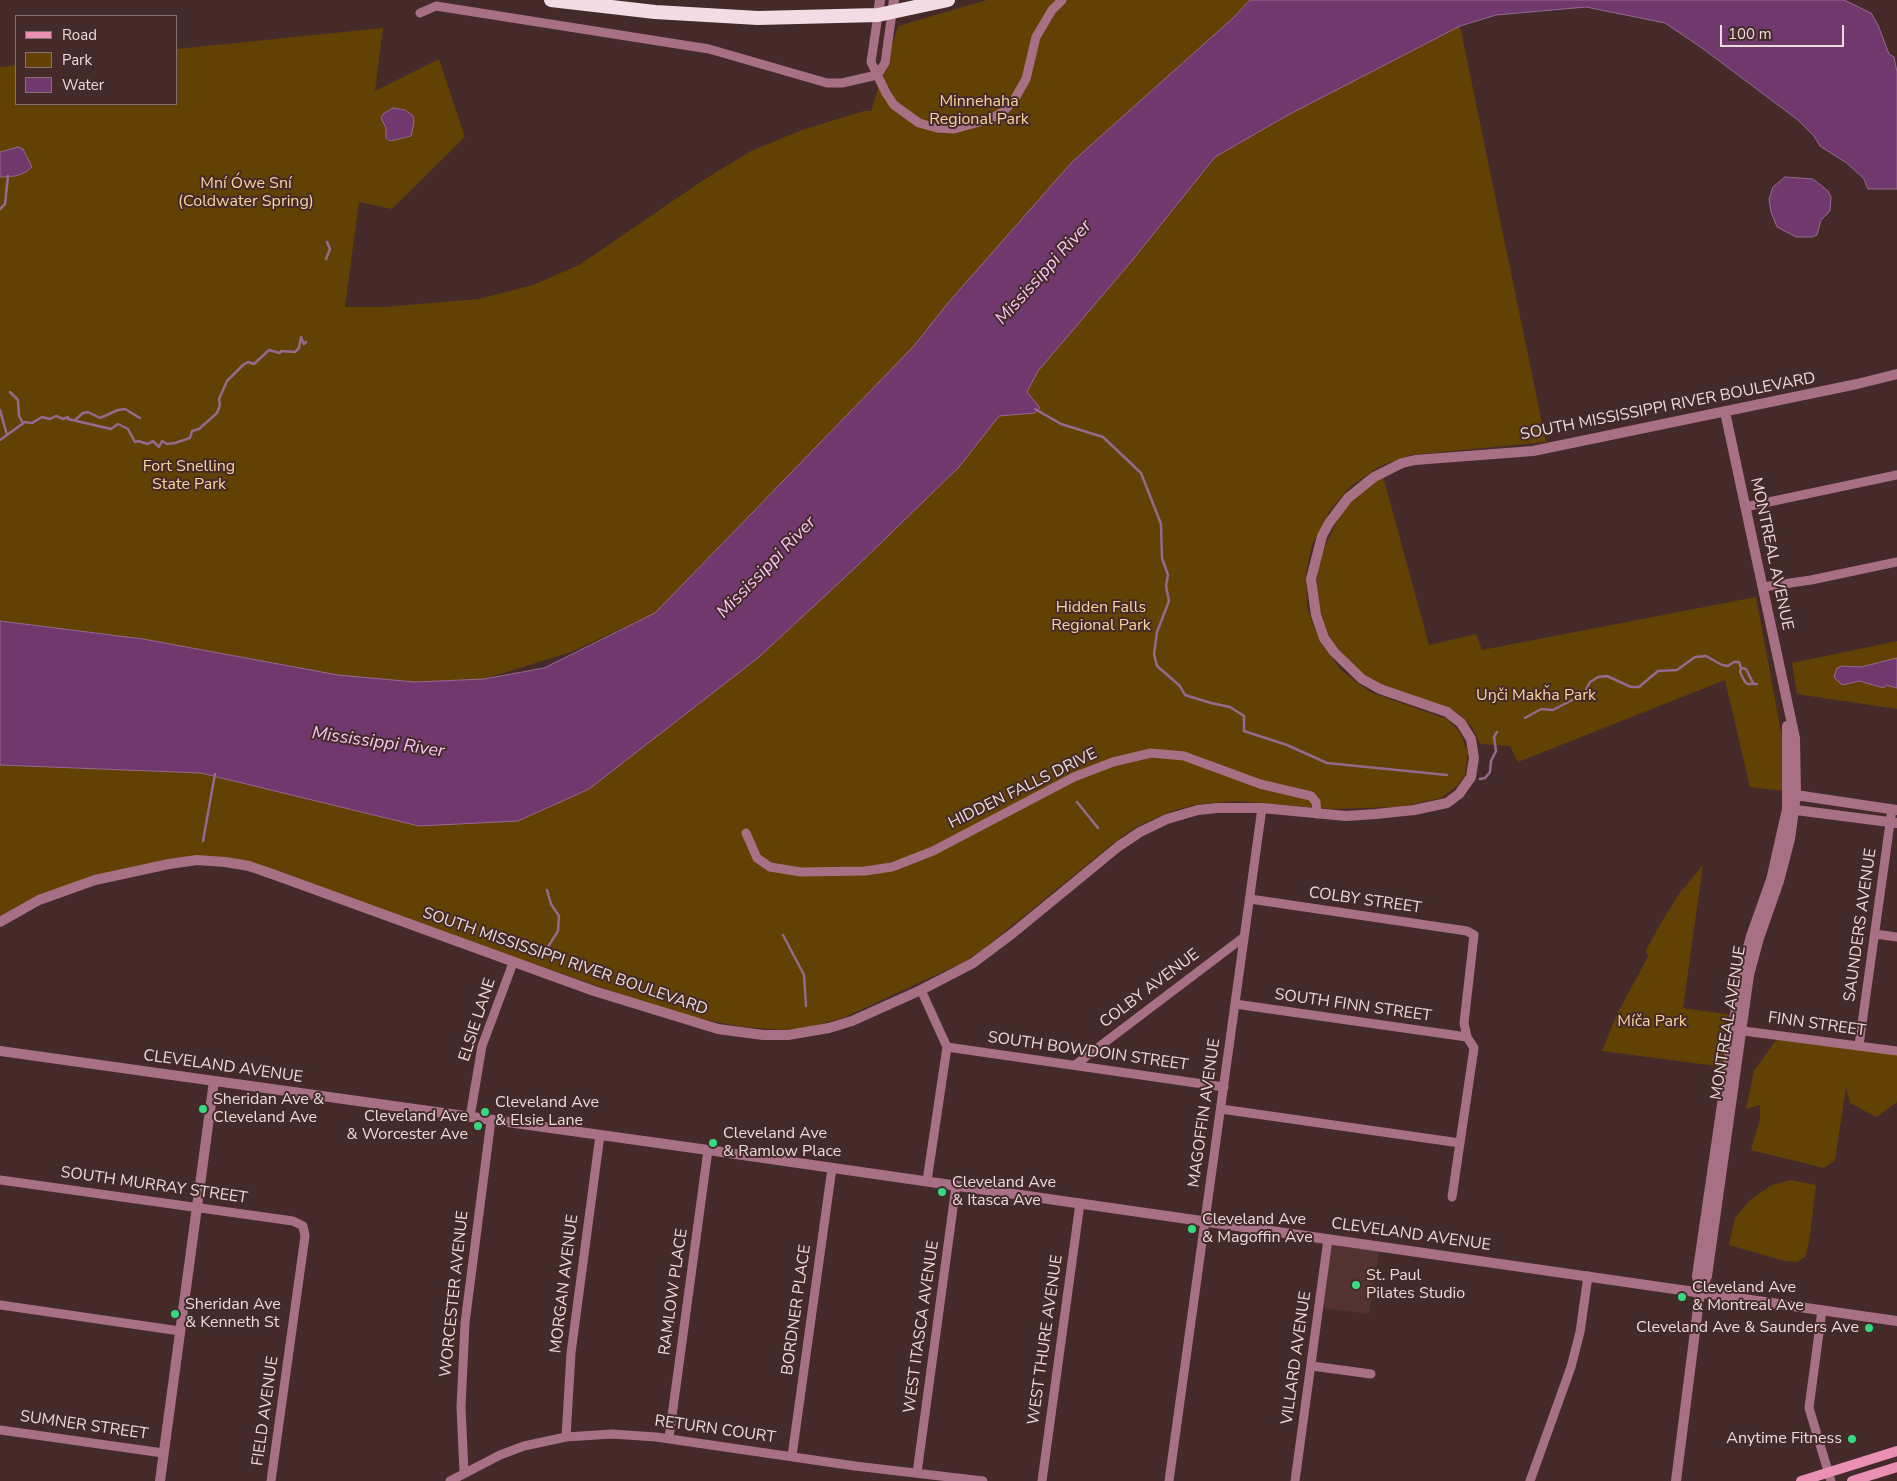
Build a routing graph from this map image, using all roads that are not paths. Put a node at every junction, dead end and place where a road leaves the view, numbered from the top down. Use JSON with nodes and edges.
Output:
{"nodes":[{"id":1,"x":551,"y":0,"type":"edge"},
{"id":2,"x":880,"y":0,"type":"edge"},
{"id":3,"x":948,"y":0,"type":"edge"},
{"id":4,"x":1062,"y":0,"type":"edge"},
{"id":5,"x":893,"y":7,"type":"edge"},
{"id":6,"x":420,"y":13,"type":"dead end"},
{"id":7,"x":878,"y":15,"type":"junction"},
{"id":8,"x":877,"y":75,"type":"junction"},
{"id":9,"x":1897,"y":374,"type":"edge"},
{"id":10,"x":1725,"y":412,"type":"junction"},
{"id":11,"x":1897,"y":475,"type":"edge"},
{"id":12,"x":1745,"y":507,"type":"junction"},
{"id":13,"x":1897,"y":562,"type":"edge"},
{"id":14,"x":1763,"y":586,"type":"junction"},
{"id":15,"x":1792,"y":794,"type":"junction"},
{"id":16,"x":1262,"y":808,"type":"junction"},
{"id":17,"x":1790,"y":809,"type":"junction"},
{"id":18,"x":1894,"y":810,"type":"edge"},
{"id":19,"x":1317,"y":814,"type":"junction"},
{"id":20,"x":1894,"y":822,"type":"edge"},
{"id":21,"x":746,"y":832,"type":"dead end"},
{"id":22,"x":1250,"y":900,"type":"junction"},
{"id":23,"x":0,"y":922,"type":"edge"},
{"id":24,"x":1875,"y":934,"type":"junction"},
{"id":25,"x":1244,"y":937,"type":"junction"},
{"id":26,"x":1897,"y":937,"type":"edge"},
{"id":27,"x":513,"y":963,"type":"junction"},
{"id":28,"x":921,"y":990,"type":"junction"},
{"id":29,"x":1235,"y":1004,"type":"junction"},
{"id":30,"x":1737,"y":1030,"type":"junction"},
{"id":31,"x":1467,"y":1037,"type":"junction"},
{"id":32,"x":1859,"y":1045,"type":"junction"},
{"id":33,"x":947,"y":1047,"type":"junction"},
{"id":34,"x":0,"y":1051,"type":"edge"},
{"id":35,"x":1897,"y":1051,"type":"edge"},
{"id":36,"x":1075,"y":1065,"type":"junction"},
{"id":37,"x":214,"y":1081,"type":"junction"},
{"id":38,"x":1224,"y":1087,"type":"junction"},
{"id":39,"x":1221,"y":1109,"type":"junction"},
{"id":40,"x":470,"y":1117,"type":"junction"},
{"id":41,"x":491,"y":1120,"type":"junction"},
{"id":42,"x":600,"y":1135,"type":"junction"},
{"id":43,"x":1460,"y":1144,"type":"junction"},
{"id":44,"x":708,"y":1150,"type":"junction"},
{"id":45,"x":832,"y":1168,"type":"junction"},
{"id":46,"x":0,"y":1180,"type":"edge"},
{"id":47,"x":928,"y":1181,"type":"junction"},
{"id":48,"x":956,"y":1186,"type":"junction"},
{"id":49,"x":1452,"y":1198,"type":"dead end"},
{"id":50,"x":1080,"y":1203,"type":"junction"},
{"id":51,"x":197,"y":1208,"type":"junction"},
{"id":52,"x":1206,"y":1221,"type":"junction"},
{"id":53,"x":303,"y":1226,"type":"joint"},
{"id":54,"x":1328,"y":1239,"type":"junction"},
{"id":55,"x":1588,"y":1276,"type":"junction"},
{"id":56,"x":1700,"y":1292,"type":"junction"},
{"id":57,"x":0,"y":1305,"type":"edge"},
{"id":58,"x":1822,"y":1310,"type":"junction"},
{"id":59,"x":1897,"y":1321,"type":"edge"},
{"id":60,"x":180,"y":1331,"type":"junction"},
{"id":61,"x":1312,"y":1366,"type":"junction"},
{"id":62,"x":1371,"y":1374,"type":"dead end"},
{"id":63,"x":0,"y":1430,"type":"edge"},
{"id":64,"x":566,"y":1436,"type":"junction"},
{"id":65,"x":669,"y":1438,"type":"junction"},
{"id":66,"x":1897,"y":1451,"type":"edge"},
{"id":67,"x":164,"y":1453,"type":"junction"},
{"id":68,"x":792,"y":1456,"type":"junction"},
{"id":69,"x":1897,"y":1467,"type":"edge"},
{"id":70,"x":464,"y":1472,"type":"junction"},
{"id":71,"x":917,"y":1473,"type":"junction"},
{"id":72,"x":1830,"y":1477,"type":"edge"},
{"id":73,"x":160,"y":1481,"type":"edge"},
{"id":74,"x":271,"y":1481,"type":"edge"},
{"id":75,"x":450,"y":1481,"type":"edge"},
{"id":76,"x":983,"y":1481,"type":"edge"},
{"id":77,"x":1042,"y":1481,"type":"edge"},
{"id":78,"x":1169,"y":1481,"type":"edge"},
{"id":79,"x":1295,"y":1481,"type":"edge"},
{"id":80,"x":1530,"y":1481,"type":"edge"},
{"id":81,"x":1676,"y":1481,"type":"edge"},
{"id":82,"x":1801,"y":1481,"type":"edge"},
{"id":83,"x":1852,"y":1481,"type":"edge"}],
"edges":[{"from":1,"to":7,"type":"highway"},
{"from":2,"to":7,"type":"street"},
{"from":3,"to":5,"type":"highway"},
{"from":4,"to":8,"type":"street"},
{"from":5,"to":7,"type":"highway"},
{"from":5,"to":8,"type":"street"},
{"from":6,"to":8,"type":"street"},
{"from":7,"to":8,"type":"street"},
{"from":9,"to":10,"type":"street","name":"SOUTH MISSISSIPPI RIVER BOULEVARD"},
{"from":10,"to":12,"type":"street","name":"MONTREAL AVENUE"},
{"from":10,"to":19,"type":"street","name":"SOUTH MISSISSIPPI RIVER BOULEVARD"},
{"from":11,"to":12,"type":"street"},
{"from":12,"to":14,"type":"street","name":"MONTREAL AVENUE"},
{"from":13,"to":14,"type":"street"},
{"from":14,"to":15,"type":"street","name":"MONTREAL AVENUE"},
{"from":15,"to":17,"type":"street","name":"MONTREAL AVENUE"},
{"from":15,"to":18,"type":"street"},
{"from":16,"to":19,"type":"street","name":"SOUTH MISSISSIPPI RIVER BOULEVARD"},
{"from":16,"to":22,"type":"street","name":"MAGOFFIN AVENUE"},
{"from":16,"to":28,"type":"street","name":"SOUTH MISSISSIPPI RIVER BOULEVARD"},
{"from":17,"to":20,"type":"street"},
{"from":17,"to":30,"type":"street","name":"MONTREAL AVENUE"},
{"from":18,"to":20,"type":"street","name":"SAUNDERS AVENUE"},
{"from":19,"to":21,"type":"street","name":"HIDDEN FALLS DRIVE"},
{"from":20,"to":24,"type":"street","name":"SAUNDERS AVENUE"},
{"from":22,"to":25,"type":"street","name":"MAGOFFIN AVENUE"},
{"from":22,"to":31,"type":"street","name":"COLBY STREET"},
{"from":23,"to":27,"type":"street","name":"SOUTH MISSISSIPPI RIVER BOULEVARD"},
{"from":24,"to":26,"type":"street"},
{"from":24,"to":32,"type":"street","name":"SAUNDERS AVENUE"},
{"from":25,"to":29,"type":"street","name":"MAGOFFIN AVENUE"},
{"from":25,"to":36,"type":"street","name":"COLBY AVENUE"},
{"from":27,"to":28,"type":"street","name":"SOUTH MISSISSIPPI RIVER BOULEVARD"},
{"from":27,"to":40,"type":"street","name":"ELSIE LANE"},
{"from":28,"to":33,"type":"street"},
{"from":29,"to":31,"type":"street","name":"SOUTH FINN STREET"},
{"from":29,"to":38,"type":"street","name":"MAGOFFIN AVENUE"},
{"from":30,"to":32,"type":"street","name":"FINN STREET"},
{"from":30,"to":56,"type":"street","name":"MONTREAL AVENUE"},
{"from":31,"to":43,"type":"street"},
{"from":32,"to":35,"type":"street","name":"FINN STREET"},
{"from":33,"to":36,"type":"street","name":"SOUTH BOWDOIN STREET"},
{"from":33,"to":47,"type":"street"},
{"from":34,"to":37,"type":"street","name":"CLEVELAND AVENUE"},
{"from":36,"to":38,"type":"street","name":"SOUTH BOWDOIN STREET"},
{"from":37,"to":40,"type":"street","name":"CLEVELAND AVENUE"},
{"from":37,"to":51,"type":"street"},
{"from":38,"to":39,"type":"street","name":"MAGOFFIN AVENUE"},
{"from":39,"to":43,"type":"street"},
{"from":39,"to":52,"type":"street","name":"MAGOFFIN AVENUE"},
{"from":40,"to":41,"type":"street","name":"CLEVELAND AVENUE"},
{"from":41,"to":42,"type":"street","name":"CLEVELAND AVENUE"},
{"from":41,"to":70,"type":"street","name":"WORCESTER AVENUE"},
{"from":42,"to":44,"type":"street","name":"CLEVELAND AVENUE"},
{"from":42,"to":64,"type":"street","name":"MORGAN AVENUE"},
{"from":43,"to":49,"type":"street"},
{"from":44,"to":45,"type":"street","name":"CLEVELAND AVENUE"},
{"from":44,"to":65,"type":"street","name":"RAMLOW PLACE"},
{"from":45,"to":47,"type":"street","name":"CLEVELAND AVENUE"},
{"from":45,"to":68,"type":"street","name":"BORDNER PLACE"},
{"from":46,"to":51,"type":"street","name":"SOUTH MURRAY STREET"},
{"from":47,"to":48,"type":"street","name":"CLEVELAND AVENUE"},
{"from":48,"to":50,"type":"street","name":"CLEVELAND AVENUE"},
{"from":48,"to":71,"type":"street","name":"WEST ITASCA AVENUE"},
{"from":50,"to":52,"type":"street","name":"CLEVELAND AVENUE"},
{"from":50,"to":77,"type":"street","name":"WEST THURE AVENUE"},
{"from":51,"to":53,"type":"street","name":"SOUTH MURRAY STREET"},
{"from":51,"to":60,"type":"street"},
{"from":52,"to":54,"type":"street","name":"CLEVELAND AVENUE"},
{"from":52,"to":78,"type":"street","name":"MAGOFFIN AVENUE"},
{"from":53,"to":74,"type":"street","name":"FIELD AVENUE"},
{"from":54,"to":55,"type":"street","name":"CLEVELAND AVENUE"},
{"from":54,"to":61,"type":"street","name":"VILLARD AVENUE"},
{"from":55,"to":56,"type":"street","name":"CLEVELAND AVENUE"},
{"from":55,"to":80,"type":"street"},
{"from":56,"to":58,"type":"street","name":"CLEVELAND AVENUE"},
{"from":56,"to":81,"type":"street","name":"MONTREAL AVENUE"},
{"from":57,"to":60,"type":"street"},
{"from":58,"to":59,"type":"street","name":"CLEVELAND AVENUE"},
{"from":58,"to":72,"type":"street"},
{"from":60,"to":67,"type":"street"},
{"from":61,"to":62,"type":"street"},
{"from":61,"to":79,"type":"street","name":"VILLARD AVENUE"},
{"from":63,"to":67,"type":"street","name":"SUMNER STREET"},
{"from":64,"to":65,"type":"street","name":"RETURN COURT"},
{"from":64,"to":70,"type":"street","name":"RETURN COURT"},
{"from":65,"to":68,"type":"street","name":"RETURN COURT"},
{"from":66,"to":72,"type":"main road"},
{"from":67,"to":73,"type":"street"},
{"from":68,"to":71,"type":"street","name":"RETURN COURT"},
{"from":69,"to":83,"type":"main road"},
{"from":70,"to":75,"type":"street","name":"RETURN COURT"},
{"from":71,"to":76,"type":"street","name":"RETURN COURT"},
{"from":72,"to":82,"type":"main road"}]}
